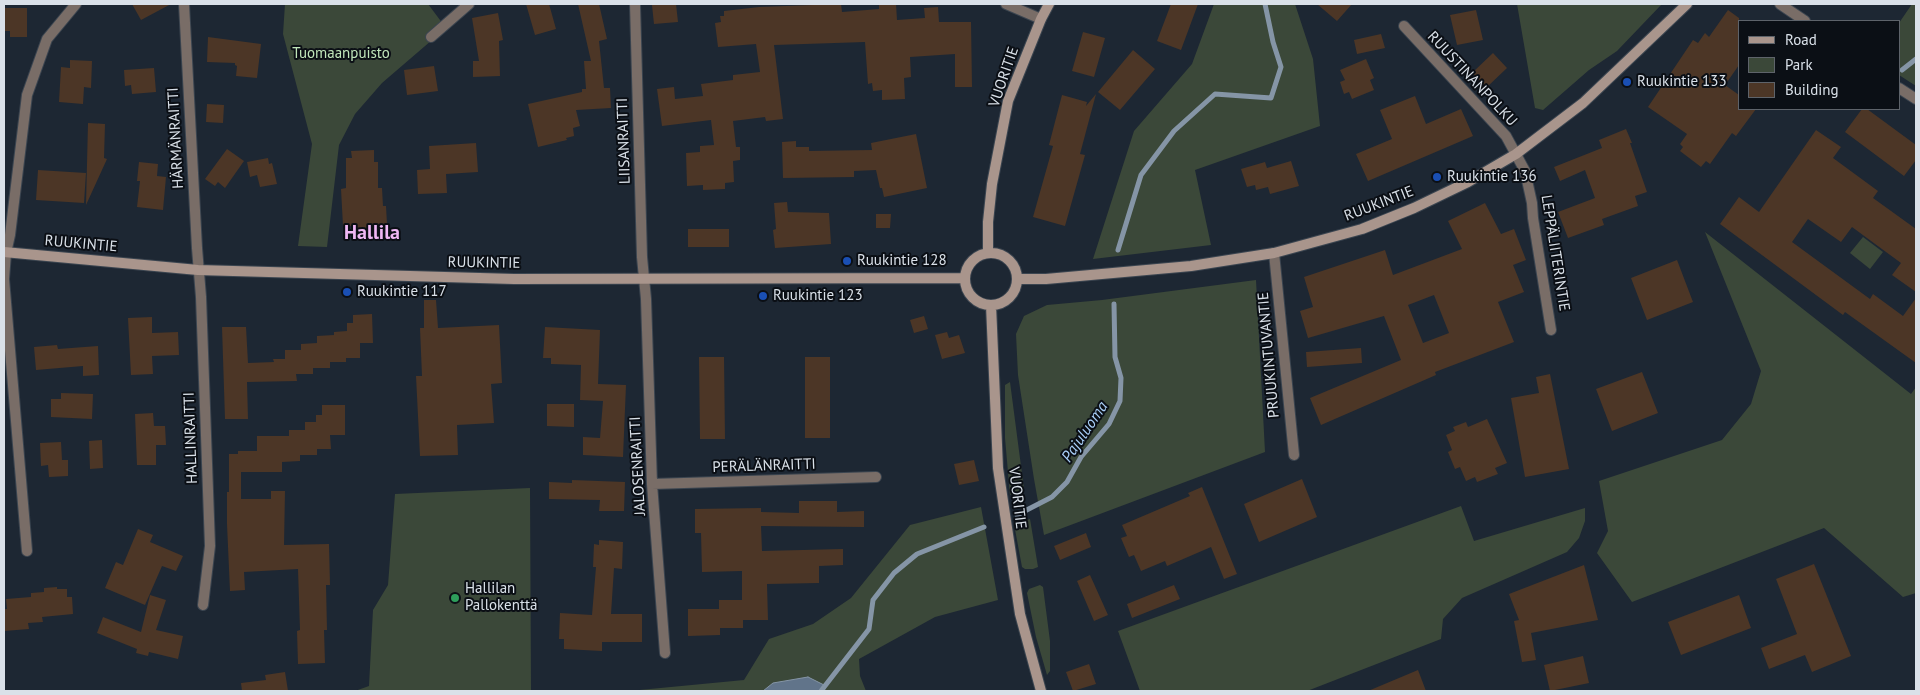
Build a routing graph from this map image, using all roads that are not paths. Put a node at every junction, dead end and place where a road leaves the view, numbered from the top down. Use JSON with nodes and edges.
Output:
{"nodes":[{"id":1,"x":76,"y":4,"type":"edge"},
{"id":2,"x":184,"y":4,"type":"edge"},
{"id":3,"x":469,"y":4,"type":"edge"},
{"id":4,"x":635,"y":4,"type":"edge"},
{"id":5,"x":1006,"y":4,"type":"edge"},
{"id":6,"x":1049,"y":4,"type":"edge"},
{"id":7,"x":1687,"y":4,"type":"edge"},
{"id":8,"x":1780,"y":4,"type":"edge"},
{"id":9,"x":1041,"y":19,"type":"junction"},
{"id":10,"x":1804,"y":20,"type":"edge"},
{"id":11,"x":1404,"y":26,"type":"dead end"},
{"id":12,"x":431,"y":37,"type":"dead end"},
{"id":13,"x":1900,"y":89,"type":"edge"},
{"id":14,"x":1916,"y":99,"type":"edge"},
{"id":15,"x":1516,"y":154,"type":"junction"},
{"id":16,"x":5,"y":252,"type":"edge"},
{"id":17,"x":988,"y":252,"type":"junction"},
{"id":18,"x":1274,"y":253,"type":"junction"},
{"id":19,"x":198,"y":270,"type":"junction"},
{"id":20,"x":644,"y":278,"type":"junction"},
{"id":21,"x":965,"y":278,"type":"junction"},
{"id":22,"x":1017,"y":279,"type":"junction"},
{"id":23,"x":991,"y":305,"type":"junction"},
{"id":24,"x":1551,"y":330,"type":"dead end"},
{"id":25,"x":1294,"y":455,"type":"dead end"},
{"id":26,"x":876,"y":477,"type":"dead end"},
{"id":27,"x":652,"y":484,"type":"junction"},
{"id":28,"x":27,"y":551,"type":"dead end"},
{"id":29,"x":203,"y":605,"type":"dead end"},
{"id":30,"x":665,"y":652,"type":"dead end"},
{"id":31,"x":1041,"y":691,"type":"edge"}],
"edges":[{"from":1,"to":16,"type":"street"},
{"from":2,"to":19,"type":"street","name":"HÄRMÄNRAITTI"},
{"from":3,"to":12,"type":"street"},
{"from":4,"to":20,"type":"street","name":"LIISANRAITTI"},
{"from":5,"to":9,"type":"street"},
{"from":6,"to":9,"type":"street","name":"VUORITIE"},
{"from":7,"to":15,"type":"street","name":"RUUKINTIE"},
{"from":8,"to":10,"type":"street"},
{"from":9,"to":17,"type":"street","name":"VUORITIE"},
{"from":11,"to":15,"type":"street","name":"RUUSTINANPOLKU"},
{"from":13,"to":14,"type":"street"},
{"from":15,"to":18,"type":"street","name":"RUUKINTIE"},
{"from":15,"to":24,"type":"street","name":"LEPPÄLIITERINTIE"},
{"from":16,"to":19,"type":"street","name":"RUUKINTIE"},
{"from":16,"to":28,"type":"street"},
{"from":17,"to":21,"type":"street"},
{"from":17,"to":22,"type":"street"},
{"from":18,"to":22,"type":"street","name":"RUUKINTIE"},
{"from":18,"to":25,"type":"street","name":"PRUUKINTUVANTIE"},
{"from":19,"to":20,"type":"street","name":"RUUKINTIE"},
{"from":19,"to":29,"type":"street","name":"HALLINRAITTI"},
{"from":20,"to":21,"type":"street","name":"RUUKINTIE"},
{"from":20,"to":27,"type":"street","name":"JALOSENRAITTI"},
{"from":21,"to":23,"type":"street"},
{"from":22,"to":23,"type":"street"},
{"from":23,"to":31,"type":"street","name":"VUORITIE"},
{"from":26,"to":27,"type":"street","name":"PERÄLÄNRAITTI"},
{"from":27,"to":30,"type":"street","name":"JALOSENRAITTI"}]}
